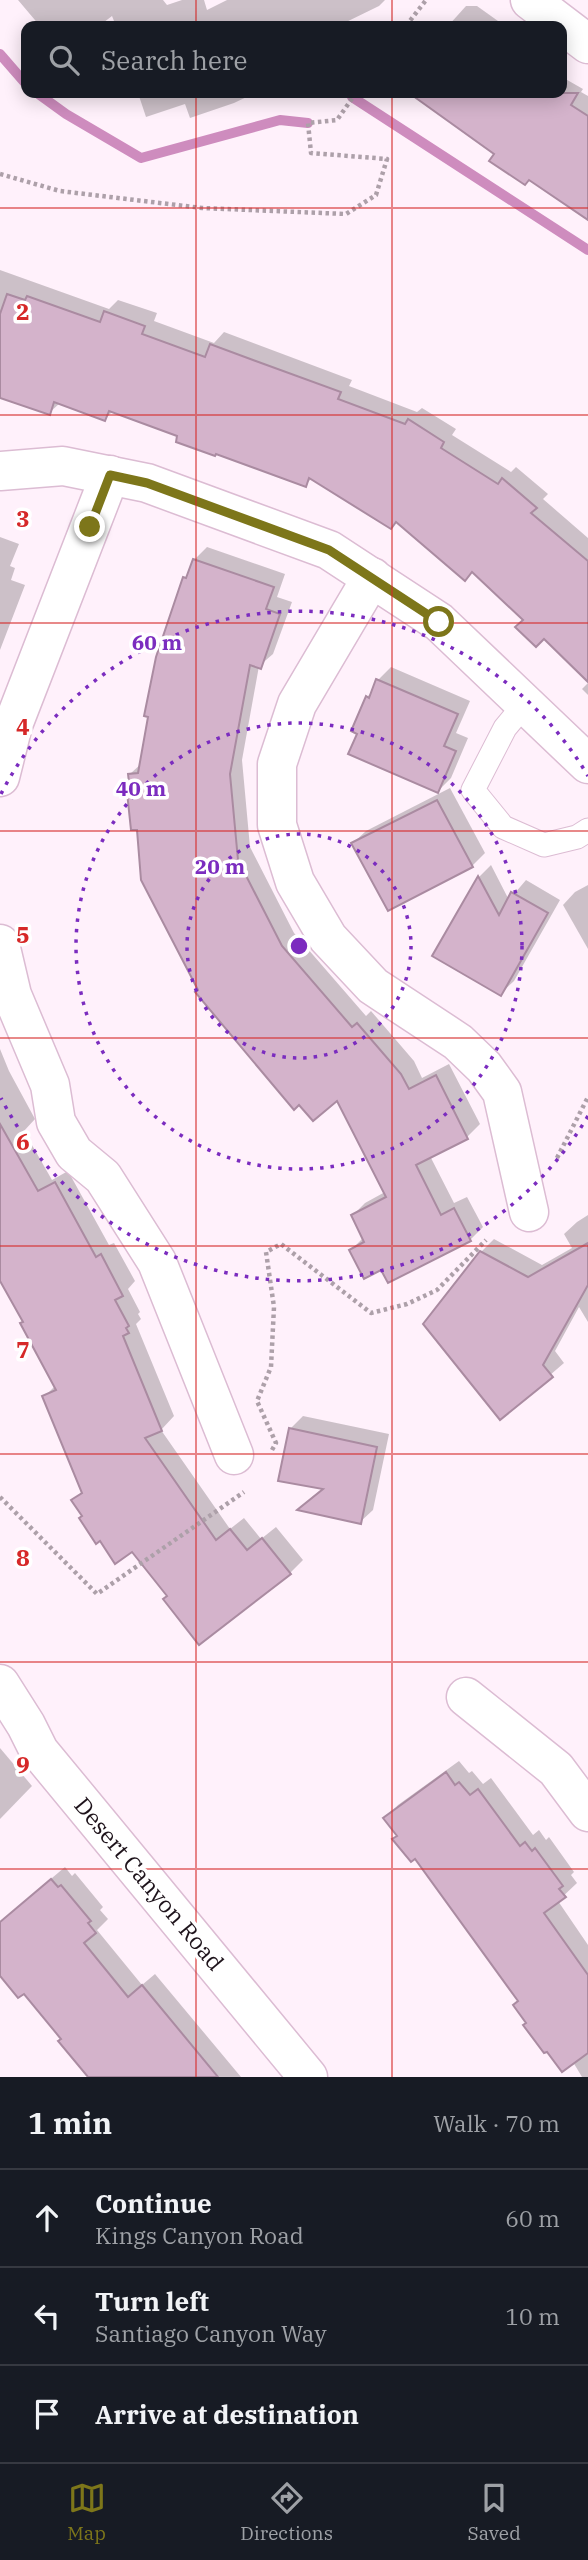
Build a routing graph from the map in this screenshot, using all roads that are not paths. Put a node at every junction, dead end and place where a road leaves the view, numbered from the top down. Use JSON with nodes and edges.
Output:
{"nodes":[{"id":1,"x":530,"y":0,"type":"edge"},
{"id":2,"x":558,"y":21,"type":"edge"},
{"id":3,"x":567,"y":28,"type":"edge"},
{"id":4,"x":588,"y":44,"type":"edge"},
{"id":5,"x":0,"y":471,"type":"edge"},
{"id":6,"x":110,"y":475,"type":"junction"},
{"id":7,"x":372,"y":577,"type":"junction"},
{"id":8,"x":525,"y":704,"type":"junction"},
{"id":9,"x":588,"y":765,"type":"edge"},
{"id":10,"x":0,"y":777,"type":"edge"},
{"id":11,"x":588,"y":830,"type":"edge"},
{"id":12,"x":0,"y":944,"type":"edge"},
{"id":13,"x":529,"y":1212,"type":"dead end"},
{"id":14,"x":234,"y":1455,"type":"dead end"},
{"id":15,"x":0,"y":1684,"type":"edge"},
{"id":16,"x":466,"y":1697,"type":"dead end"},
{"id":17,"x":588,"y":1812,"type":"edge"},
{"id":18,"x":308,"y":2077,"type":"edge"}],
"edges":[{"from":1,"to":2,"type":"street"},
{"from":3,"to":4,"type":"street"},
{"from":5,"to":6,"type":"street"},
{"from":6,"to":7,"type":"street"},
{"from":6,"to":10,"type":"street"},
{"from":7,"to":8,"type":"street"},
{"from":7,"to":13,"type":"street"},
{"from":8,"to":9,"type":"street"},
{"from":8,"to":11,"type":"lane"},
{"from":12,"to":14,"type":"street"},
{"from":15,"to":18,"type":"street","name":"Desert Canyon Road"},
{"from":16,"to":17,"type":"street"}]}
